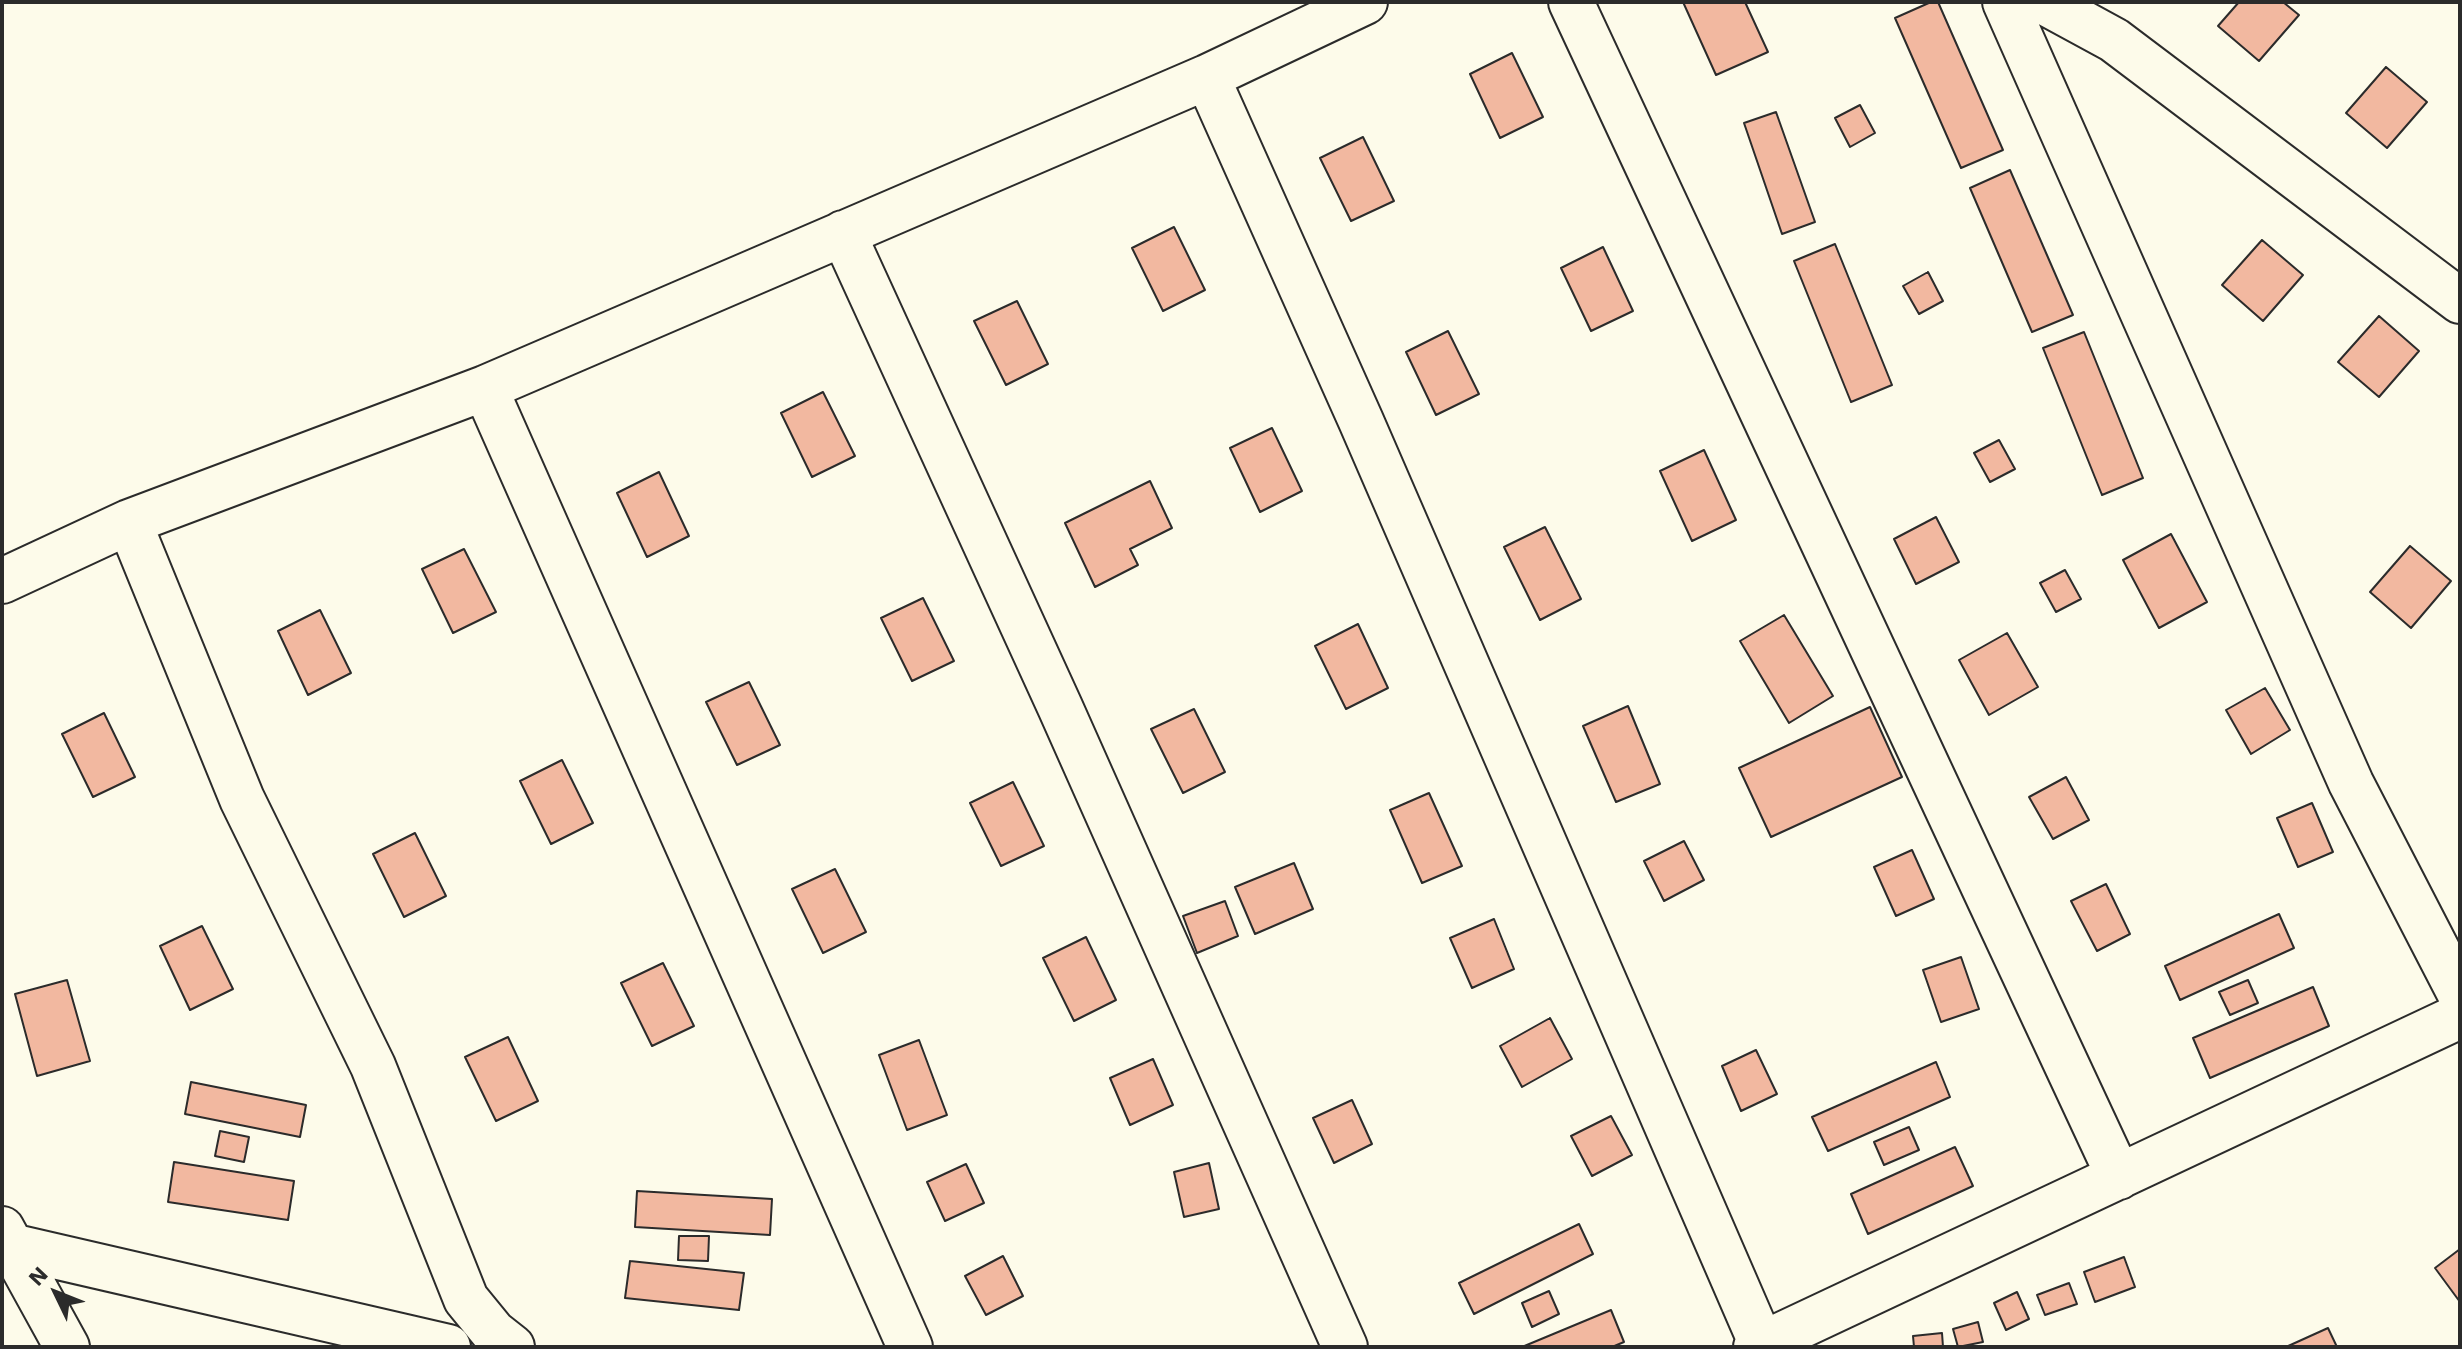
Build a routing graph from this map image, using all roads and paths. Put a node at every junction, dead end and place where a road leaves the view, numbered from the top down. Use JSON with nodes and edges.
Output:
{"nodes":[{"id":1,"x":1365,"y":2,"type":"edge"},
{"id":2,"x":1571,"y":2,"type":"edge"},
{"id":3,"x":2005,"y":2,"type":"edge"},
{"id":4,"x":2044,"y":2,"type":"edge"},
{"id":5,"x":1207,"y":77,"type":"junction"},
{"id":6,"x":843,"y":233,"type":"junction"},
{"id":7,"x":2460,"y":301,"type":"edge"},
{"id":8,"x":485,"y":388,"type":"junction"},
{"id":9,"x":129,"y":522,"type":"junction"},
{"id":10,"x":2,"y":581,"type":"edge"},
{"id":11,"x":2460,"y":994,"type":"edge"},
{"id":12,"x":2460,"y":1016,"type":"edge"},
{"id":13,"x":2119,"y":1177,"type":"junction"},
{"id":14,"x":4,"y":1239,"type":"edge"},
{"id":15,"x":1759,"y":1346,"type":"edge"},
{"id":16,"x":67,"y":1347,"type":"edge"},
{"id":17,"x":448,"y":1347,"type":"edge"},
{"id":18,"x":512,"y":1347,"type":"edge"},
{"id":19,"x":910,"y":1347,"type":"edge"},
{"id":20,"x":1345,"y":1347,"type":"edge"}],
"edges":[{"from":1,"to":5,"type":"lane"},
{"from":2,"to":13,"type":"lane"},
{"from":3,"to":11,"type":"lane"},
{"from":4,"to":7,"type":"lane"},
{"from":5,"to":6,"type":"lane"},
{"from":5,"to":15,"type":"lane"},
{"from":6,"to":8,"type":"lane"},
{"from":6,"to":20,"type":"lane"},
{"from":8,"to":9,"type":"lane"},
{"from":8,"to":19,"type":"lane"},
{"from":9,"to":10,"type":"lane"},
{"from":9,"to":18,"type":"lane"},
{"from":12,"to":13,"type":"lane"},
{"from":13,"to":15,"type":"lane"},
{"from":14,"to":16,"type":"lane"},
{"from":14,"to":17,"type":"lane"}]}
